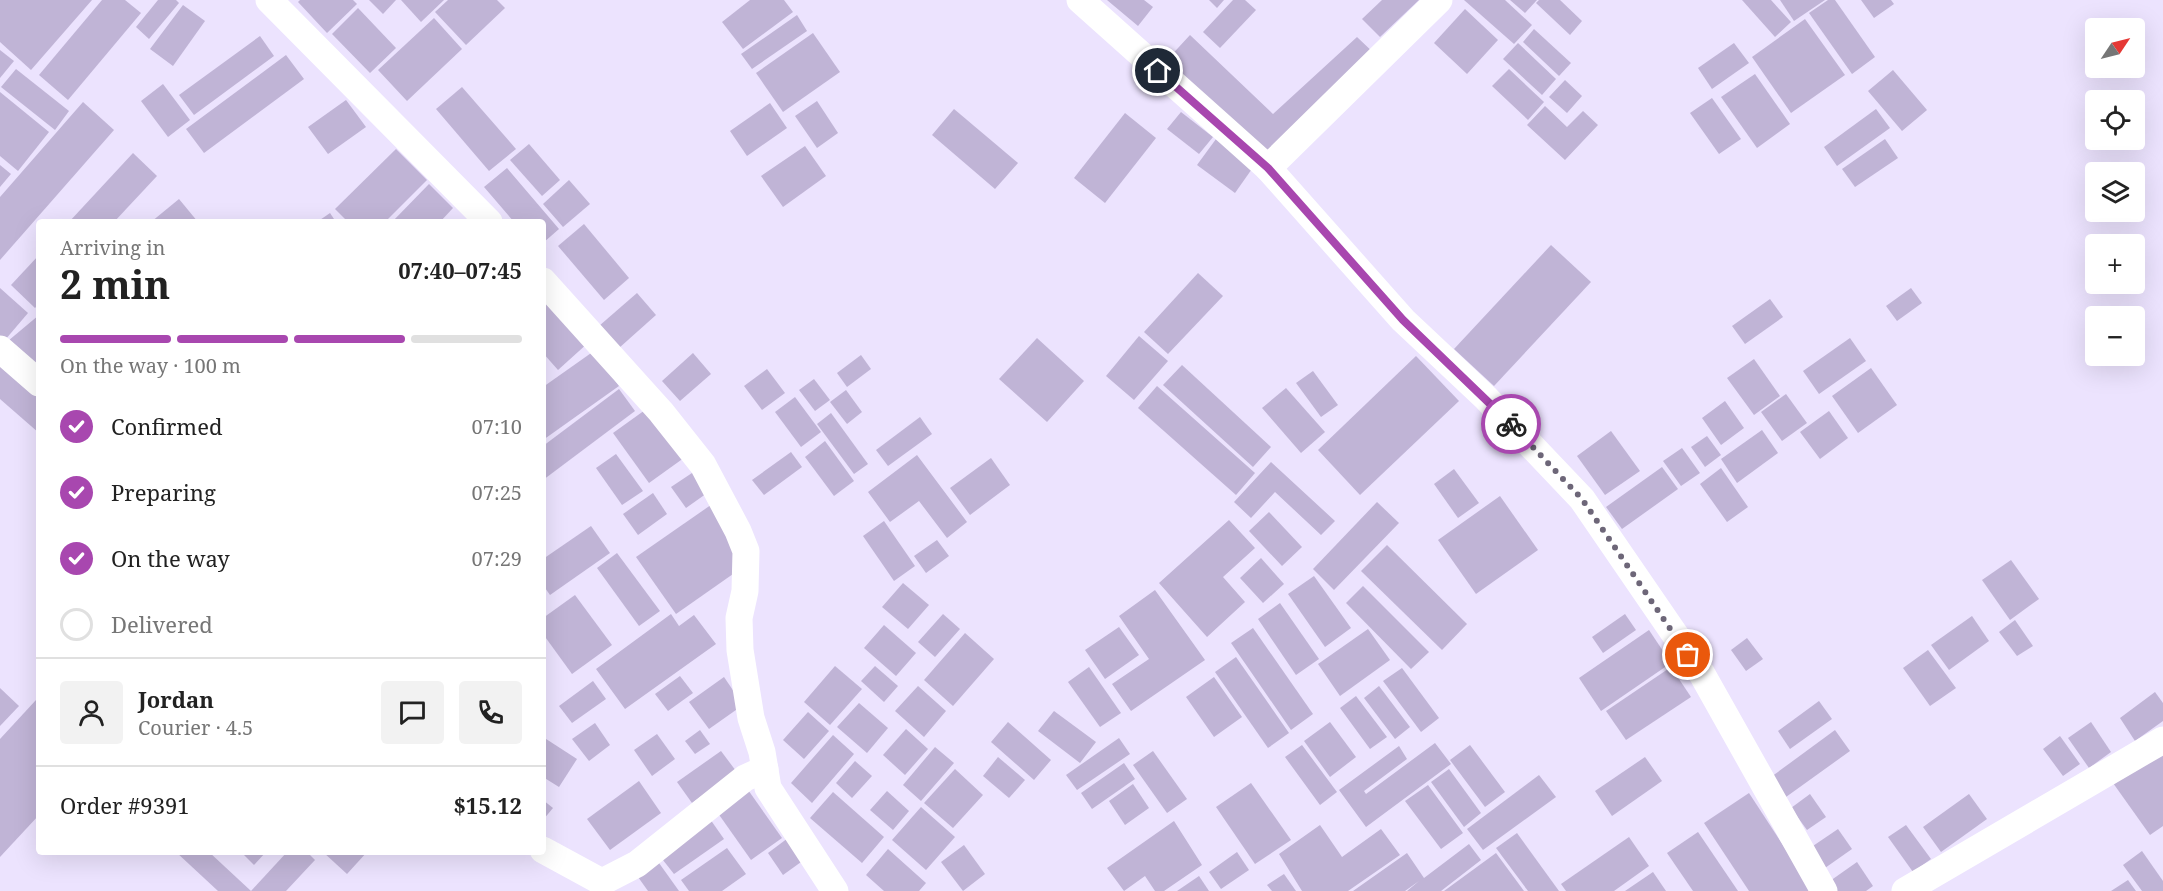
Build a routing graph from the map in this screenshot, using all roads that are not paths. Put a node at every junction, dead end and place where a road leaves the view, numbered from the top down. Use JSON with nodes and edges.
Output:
{"nodes":[{"id":1,"x":269,"y":0,"type":"edge"},
{"id":2,"x":1080,"y":0,"type":"edge"},
{"id":3,"x":1439,"y":0,"type":"edge"},
{"id":4,"x":1268,"y":168,"type":"junction"},
{"id":5,"x":486,"y":219,"type":"edge"},
{"id":6,"x":546,"y":284,"type":"edge"},
{"id":7,"x":0,"y":349,"type":"edge"},
{"id":8,"x":36,"y":380,"type":"edge"},
{"id":9,"x":2163,"y":740,"type":"edge"},
{"id":10,"x":765,"y":769,"type":"junction"},
{"id":11,"x":546,"y":852,"type":"edge"},
{"id":12,"x":836,"y":891,"type":"edge"},
{"id":13,"x":1824,"y":891,"type":"edge"},
{"id":14,"x":1905,"y":891,"type":"edge"}],
"edges":[{"from":1,"to":5,"type":"street"},
{"from":2,"to":4,"type":"street"},
{"from":3,"to":4,"type":"street"},
{"from":4,"to":13,"type":"street"},
{"from":6,"to":10,"type":"street"},
{"from":7,"to":8,"type":"street"},
{"from":9,"to":14,"type":"street"},
{"from":10,"to":11,"type":"street"},
{"from":10,"to":12,"type":"street"}]}
